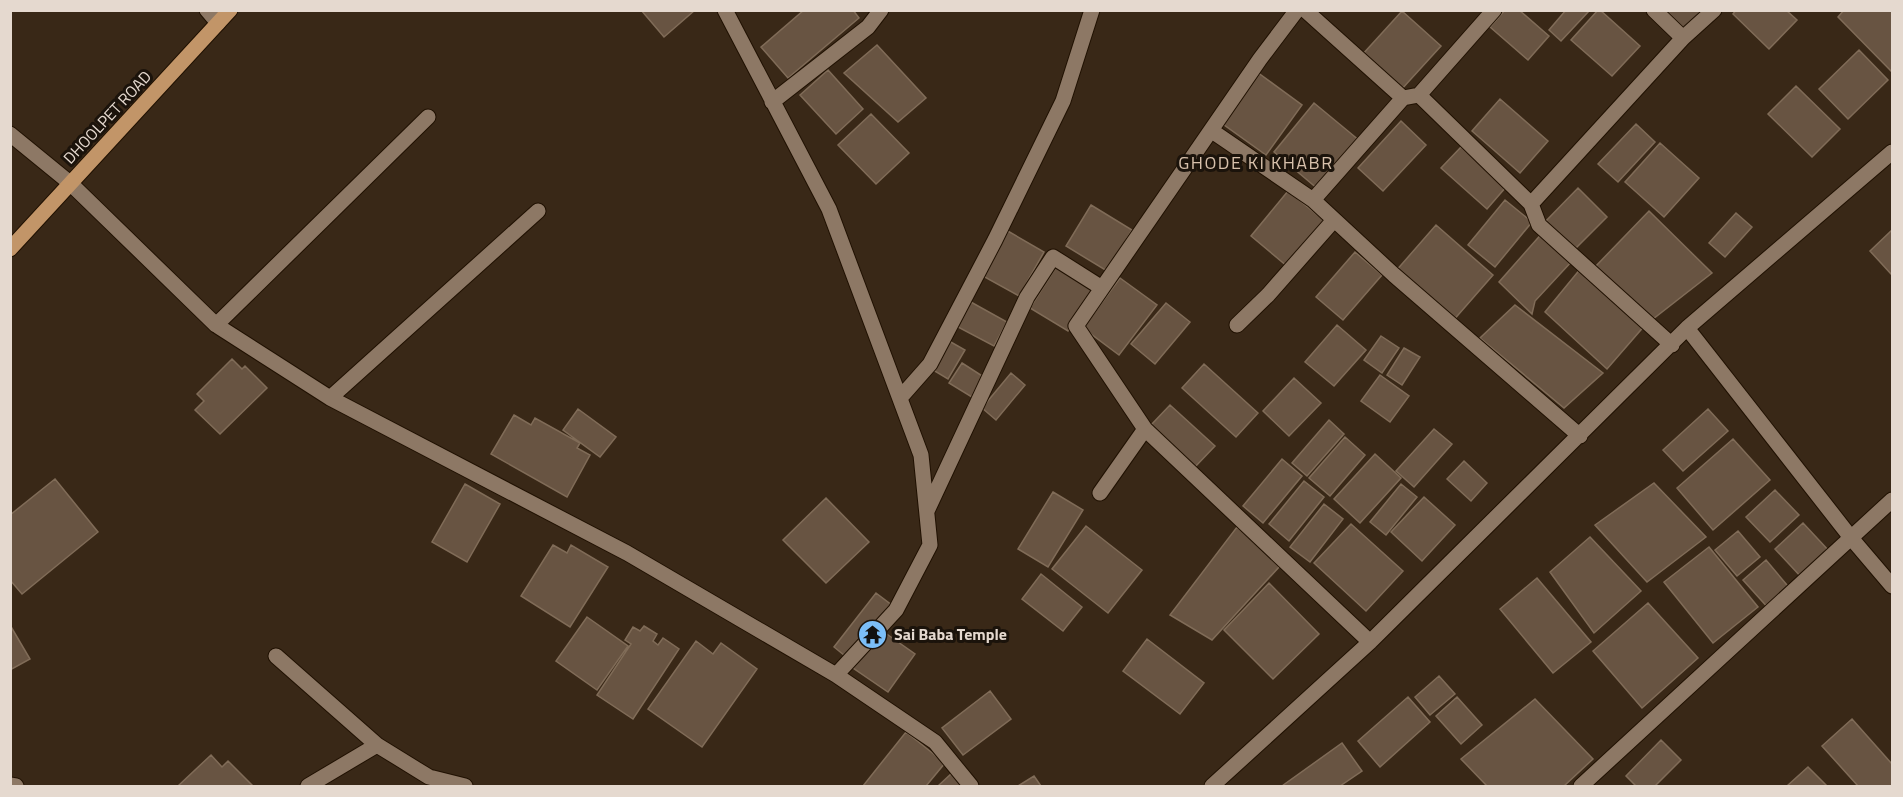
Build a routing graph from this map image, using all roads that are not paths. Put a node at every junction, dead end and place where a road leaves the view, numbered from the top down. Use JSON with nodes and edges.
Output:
{"nodes":[{"id":1,"x":207,"y":10,"type":"edge"},
{"id":2,"x":230,"y":10,"type":"edge"},
{"id":3,"x":724,"y":10,"type":"edge"},
{"id":4,"x":881,"y":10,"type":"edge"},
{"id":5,"x":1092,"y":10,"type":"edge"},
{"id":6,"x":1297,"y":10,"type":"edge"},
{"id":7,"x":1305,"y":10,"type":"edge"},
{"id":8,"x":1494,"y":10,"type":"edge"},
{"id":9,"x":1654,"y":10,"type":"edge"},
{"id":10,"x":1714,"y":10,"type":"edge"},
{"id":11,"x":218,"y":23,"type":"junction"},
{"id":12,"x":1683,"y":38,"type":"junction"},
{"id":13,"x":1419,"y":94,"type":"junction"},
{"id":14,"x":1403,"y":98,"type":"junction"},
{"id":15,"x":772,"y":102,"type":"junction"},
{"id":16,"x":428,"y":117,"type":"dead end"},
{"id":17,"x":1212,"y":131,"type":"junction"},
{"id":18,"x":10,"y":134,"type":"edge"},
{"id":19,"x":1893,"y":152,"type":"edge"},
{"id":20,"x":70,"y":183,"type":"junction"},
{"id":21,"x":1313,"y":201,"type":"junction"},
{"id":22,"x":1531,"y":204,"type":"junction"},
{"id":23,"x":538,"y":211,"type":"dead end"},
{"id":24,"x":1334,"y":220,"type":"junction"},
{"id":25,"x":10,"y":249,"type":"edge"},
{"id":26,"x":1102,"y":288,"type":"junction"},
{"id":27,"x":216,"y":325,"type":"junction"},
{"id":28,"x":1237,"y":325,"type":"dead end"},
{"id":29,"x":1687,"y":328,"type":"junction"},
{"id":30,"x":1672,"y":345,"type":"junction"},
{"id":31,"x":330,"y":398,"type":"junction"},
{"id":32,"x":900,"y":398,"type":"junction"},
{"id":33,"x":1145,"y":429,"type":"junction"},
{"id":34,"x":1580,"y":436,"type":"junction"},
{"id":35,"x":1100,"y":493,"type":"dead end"},
{"id":36,"x":1893,"y":500,"type":"edge"},
{"id":37,"x":927,"y":511,"type":"junction"},
{"id":38,"x":1852,"y":539,"type":"junction"},
{"id":39,"x":1893,"y":586,"type":"edge"},
{"id":40,"x":1370,"y":642,"type":"junction"},
{"id":41,"x":276,"y":656,"type":"dead end"},
{"id":42,"x":836,"y":675,"type":"junction"},
{"id":43,"x":377,"y":745,"type":"junction"},
{"id":44,"x":10,"y":784,"type":"edge"},
{"id":45,"x":16,"y":786,"type":"edge"},
{"id":46,"x":308,"y":786,"type":"edge"},
{"id":47,"x":465,"y":786,"type":"edge"},
{"id":48,"x":971,"y":786,"type":"edge"},
{"id":49,"x":1212,"y":786,"type":"edge"},
{"id":50,"x":1581,"y":786,"type":"edge"}],
"edges":[{"from":1,"to":11,"type":"street"},
{"from":2,"to":11,"type":"main road","name":"DHOOLPET ROAD"},
{"from":3,"to":15,"type":"street"},
{"from":4,"to":15,"type":"street"},
{"from":5,"to":32,"type":"street"},
{"from":6,"to":17,"type":"street"},
{"from":7,"to":14,"type":"street"},
{"from":8,"to":13,"type":"street"},
{"from":9,"to":12,"type":"street"},
{"from":10,"to":12,"type":"street"},
{"from":11,"to":20,"type":"main road","name":"DHOOLPET ROAD"},
{"from":12,"to":22,"type":"street"},
{"from":13,"to":14,"type":"street"},
{"from":13,"to":22,"type":"street"},
{"from":14,"to":21,"type":"street"},
{"from":15,"to":32,"type":"street"},
{"from":16,"to":27,"type":"street"},
{"from":17,"to":21,"type":"street"},
{"from":17,"to":26,"type":"street"},
{"from":18,"to":20,"type":"street"},
{"from":19,"to":29,"type":"street"},
{"from":20,"to":25,"type":"main road","name":"DHOOLPET ROAD"},
{"from":20,"to":27,"type":"street"},
{"from":21,"to":24,"type":"street"},
{"from":22,"to":30,"type":"street"},
{"from":23,"to":31,"type":"street"},
{"from":24,"to":28,"type":"street"},
{"from":24,"to":34,"type":"street"},
{"from":26,"to":33,"type":"street"},
{"from":26,"to":37,"type":"street"},
{"from":27,"to":31,"type":"street"},
{"from":29,"to":30,"type":"street"},
{"from":29,"to":38,"type":"street"},
{"from":30,"to":34,"type":"street"},
{"from":31,"to":42,"type":"street"},
{"from":32,"to":37,"type":"street"},
{"from":33,"to":35,"type":"street"},
{"from":33,"to":40,"type":"street"},
{"from":34,"to":40,"type":"street"},
{"from":36,"to":38,"type":"street"},
{"from":37,"to":42,"type":"street"},
{"from":38,"to":39,"type":"street"},
{"from":38,"to":50,"type":"street"},
{"from":40,"to":49,"type":"street"},
{"from":41,"to":43,"type":"street"},
{"from":42,"to":48,"type":"street"},
{"from":43,"to":46,"type":"street"},
{"from":43,"to":47,"type":"street"},
{"from":44,"to":45,"type":"street"}]}
